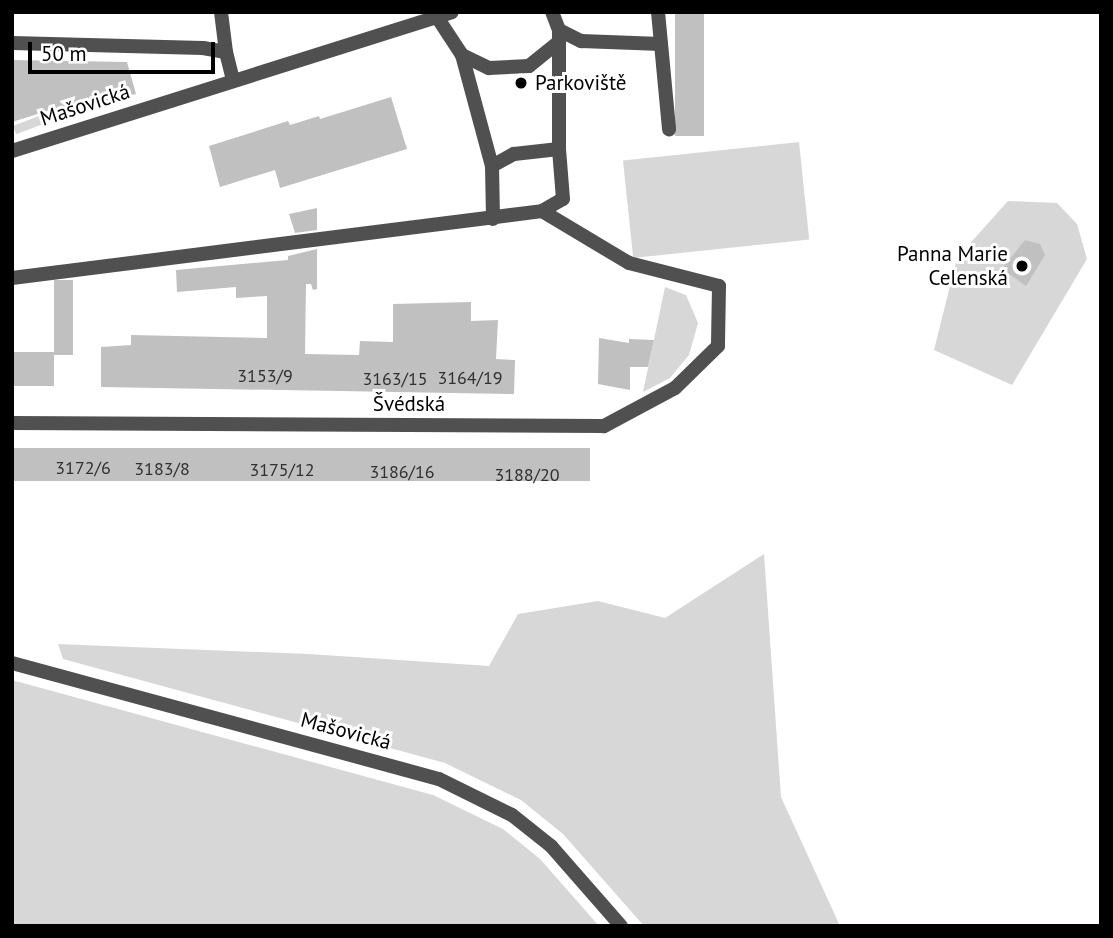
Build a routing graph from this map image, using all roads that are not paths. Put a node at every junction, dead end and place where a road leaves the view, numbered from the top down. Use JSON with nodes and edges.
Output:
{"nodes":[{"id":1,"x":221,"y":12,"type":"edge"},
{"id":2,"x":452,"y":12,"type":"edge"},
{"id":3,"x":552,"y":12,"type":"edge"},
{"id":4,"x":658,"y":12,"type":"edge"},
{"id":5,"x":437,"y":18,"type":"junction"},
{"id":6,"x":559,"y":36,"type":"junction"},
{"id":7,"x":12,"y":43,"type":"edge"},
{"id":8,"x":661,"y":44,"type":"junction"},
{"id":9,"x":226,"y":52,"type":"junction"},
{"id":10,"x":462,"y":55,"type":"junction"},
{"id":11,"x":233,"y":80,"type":"junction"},
{"id":12,"x":669,"y":128,"type":"dead end"},
{"id":13,"x":559,"y":149,"type":"junction"},
{"id":14,"x":12,"y":151,"type":"edge"},
{"id":15,"x":492,"y":166,"type":"junction"},
{"id":16,"x":542,"y":211,"type":"junction"},
{"id":17,"x":493,"y":219,"type":"junction"},
{"id":18,"x":12,"y":278,"type":"edge"},
{"id":19,"x":12,"y":423,"type":"edge"},
{"id":20,"x":12,"y":663,"type":"edge"},
{"id":21,"x":621,"y":926,"type":"edge"}],
"edges":[{"from":1,"to":9,"type":"street"},
{"from":2,"to":5,"type":"street","name":"Mašovická"},
{"from":3,"to":6,"type":"street"},
{"from":4,"to":8,"type":"street"},
{"from":5,"to":10,"type":"street"},
{"from":5,"to":11,"type":"street","name":"Mašovická"},
{"from":6,"to":8,"type":"street"},
{"from":6,"to":10,"type":"street"},
{"from":6,"to":13,"type":"street"},
{"from":7,"to":9,"type":"street"},
{"from":8,"to":12,"type":"street"},
{"from":9,"to":11,"type":"street"},
{"from":10,"to":15,"type":"street"},
{"from":11,"to":14,"type":"street","name":"Mašovická"},
{"from":13,"to":15,"type":"street"},
{"from":13,"to":16,"type":"street"},
{"from":15,"to":17,"type":"street"},
{"from":16,"to":17,"type":"street"},
{"from":16,"to":19,"type":"street","name":"Švédská"},
{"from":17,"to":18,"type":"street"},
{"from":20,"to":21,"type":"street","name":"Mašovická"}]}
